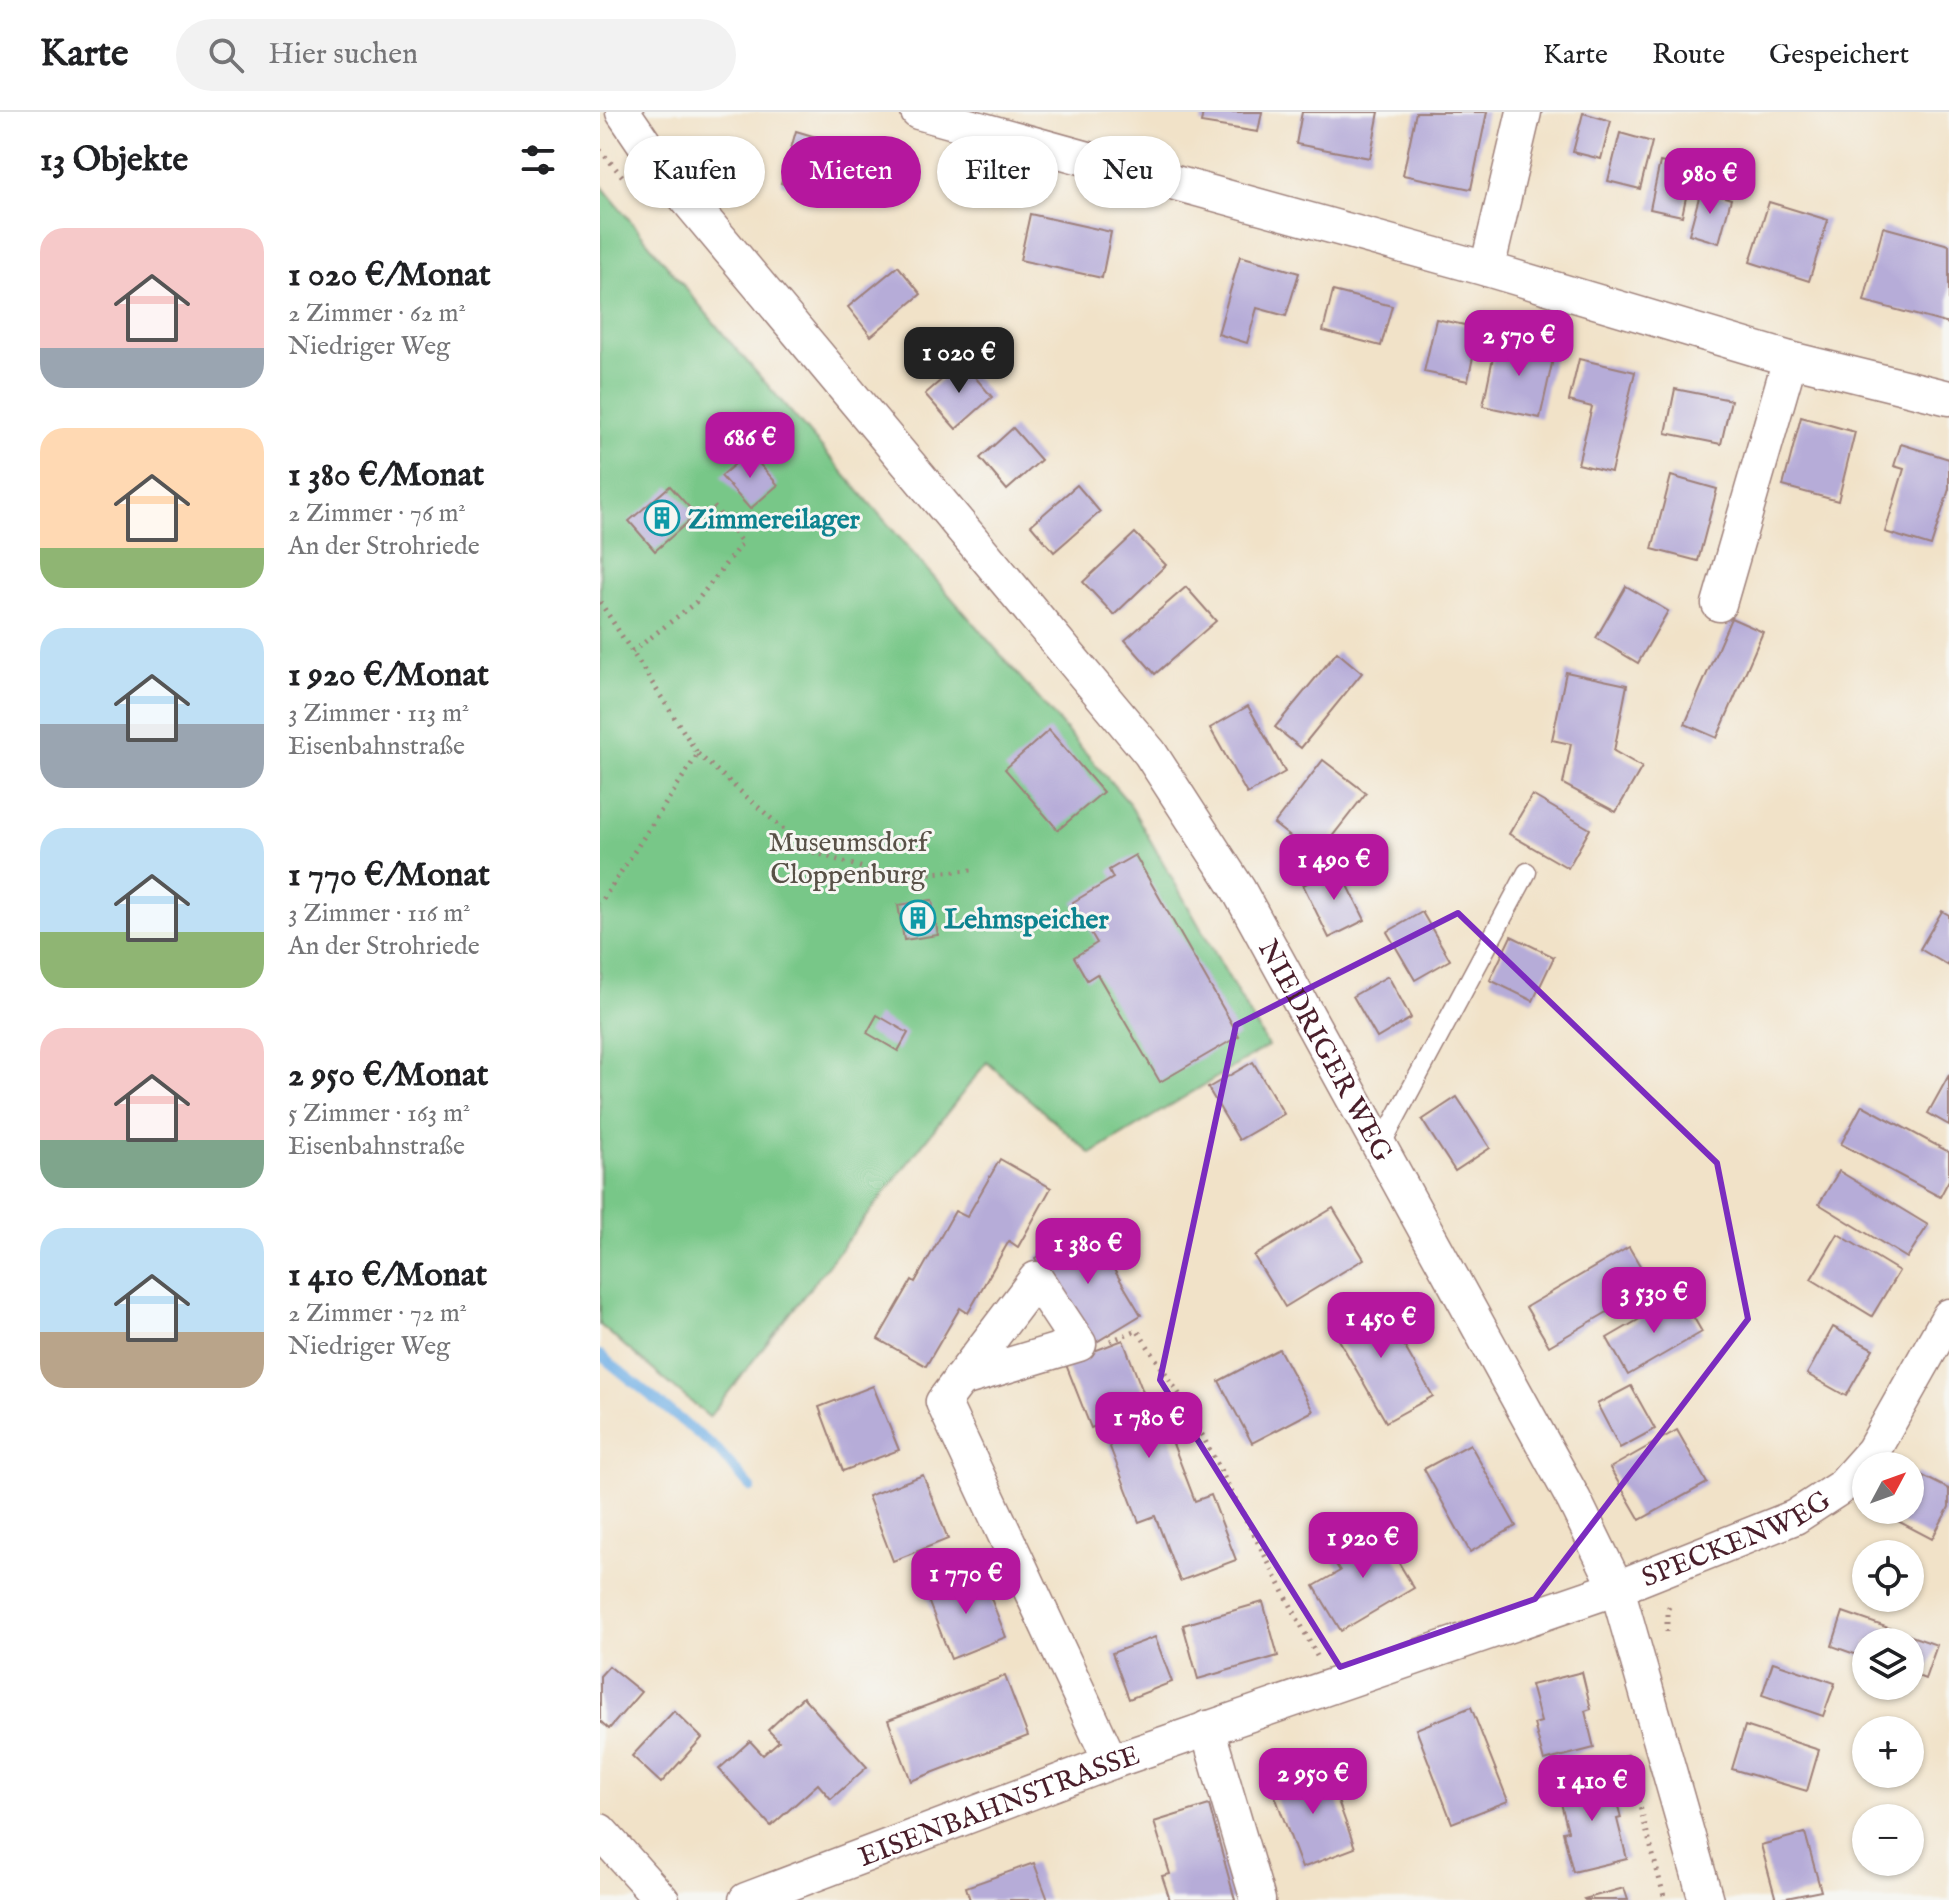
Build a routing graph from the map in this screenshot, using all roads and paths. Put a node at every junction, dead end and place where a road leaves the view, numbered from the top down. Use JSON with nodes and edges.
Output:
{"nodes":[{"id":1,"x":623,"y":112,"type":"edge"},
{"id":2,"x":918,"y":112,"type":"edge"},
{"id":3,"x":1524,"y":112,"type":"edge"},
{"id":4,"x":600,"y":150,"type":"edge"},
{"id":5,"x":624,"y":178,"type":"edge"},
{"id":6,"x":1487,"y":269,"type":"junction"},
{"id":7,"x":1790,"y":359,"type":"junction"},
{"id":8,"x":1949,"y":398,"type":"edge"},
{"id":9,"x":711,"y":503,"type":"dead end"},
{"id":10,"x":600,"y":602,"type":"edge"},
{"id":11,"x":1719,"y":604,"type":"dead end"},
{"id":12,"x":632,"y":652,"type":"junction"},
{"id":13,"x":698,"y":754,"type":"junction"},
{"id":14,"x":972,"y":870,"type":"dead end"},
{"id":15,"x":1527,"y":872,"type":"dead end"},
{"id":16,"x":600,"y":904,"type":"edge"},
{"id":17,"x":1380,"y":1147,"type":"junction"},
{"id":18,"x":1949,"y":1316,"type":"edge"},
{"id":19,"x":1079,"y":1344,"type":"junction"},
{"id":20,"x":959,"y":1380,"type":"junction"},
{"id":21,"x":1617,"y":1588,"type":"junction"},
{"id":22,"x":1332,"y":1685,"type":"junction"},
{"id":23,"x":1207,"y":1728,"type":"junction"},
{"id":24,"x":1624,"y":1749,"type":"dead end"},
{"id":25,"x":1111,"y":1762,"type":"junction"},
{"id":26,"x":600,"y":1831,"type":"edge"},
{"id":27,"x":662,"y":1900,"type":"edge"},
{"id":28,"x":746,"y":1900,"type":"edge"},
{"id":29,"x":1258,"y":1900,"type":"edge"},
{"id":30,"x":1665,"y":1900,"type":"edge"},
{"id":31,"x":1706,"y":1900,"type":"edge"}],
"edges":[{"from":1,"to":17,"type":"street","name":"NIEDRIGER WEG"},
{"from":2,"to":6,"type":"street"},
{"from":3,"to":6,"type":"street"},
{"from":4,"to":5,"type":"path"},
{"from":6,"to":7,"type":"street"},
{"from":7,"to":8,"type":"street"},
{"from":7,"to":11,"type":"street"},
{"from":9,"to":12,"type":"path"},
{"from":10,"to":12,"type":"path"},
{"from":12,"to":13,"type":"path"},
{"from":13,"to":14,"type":"path"},
{"from":13,"to":16,"type":"path"},
{"from":15,"to":17,"type":"lane"},
{"from":17,"to":21,"type":"street","name":"NIEDRIGER WEG"},
{"from":18,"to":21,"type":"street","name":"SPECKENWEG"},
{"from":19,"to":20,"type":"street"},
{"from":19,"to":20,"type":"street"},
{"from":19,"to":22,"type":"path"},
{"from":20,"to":25,"type":"street"},
{"from":21,"to":22,"type":"street","name":"EISENBAHNSTRASSE"},
{"from":21,"to":31,"type":"street","name":"NIEDRIGER WEG"},
{"from":22,"to":23,"type":"street","name":"EISENBAHNSTRASSE"},
{"from":23,"to":25,"type":"street","name":"EISENBAHNSTRASSE"},
{"from":23,"to":29,"type":"street"},
{"from":24,"to":30,"type":"path"},
{"from":25,"to":28,"type":"street","name":"EISENBAHNSTRASSE"},
{"from":26,"to":27,"type":"street"}]}
